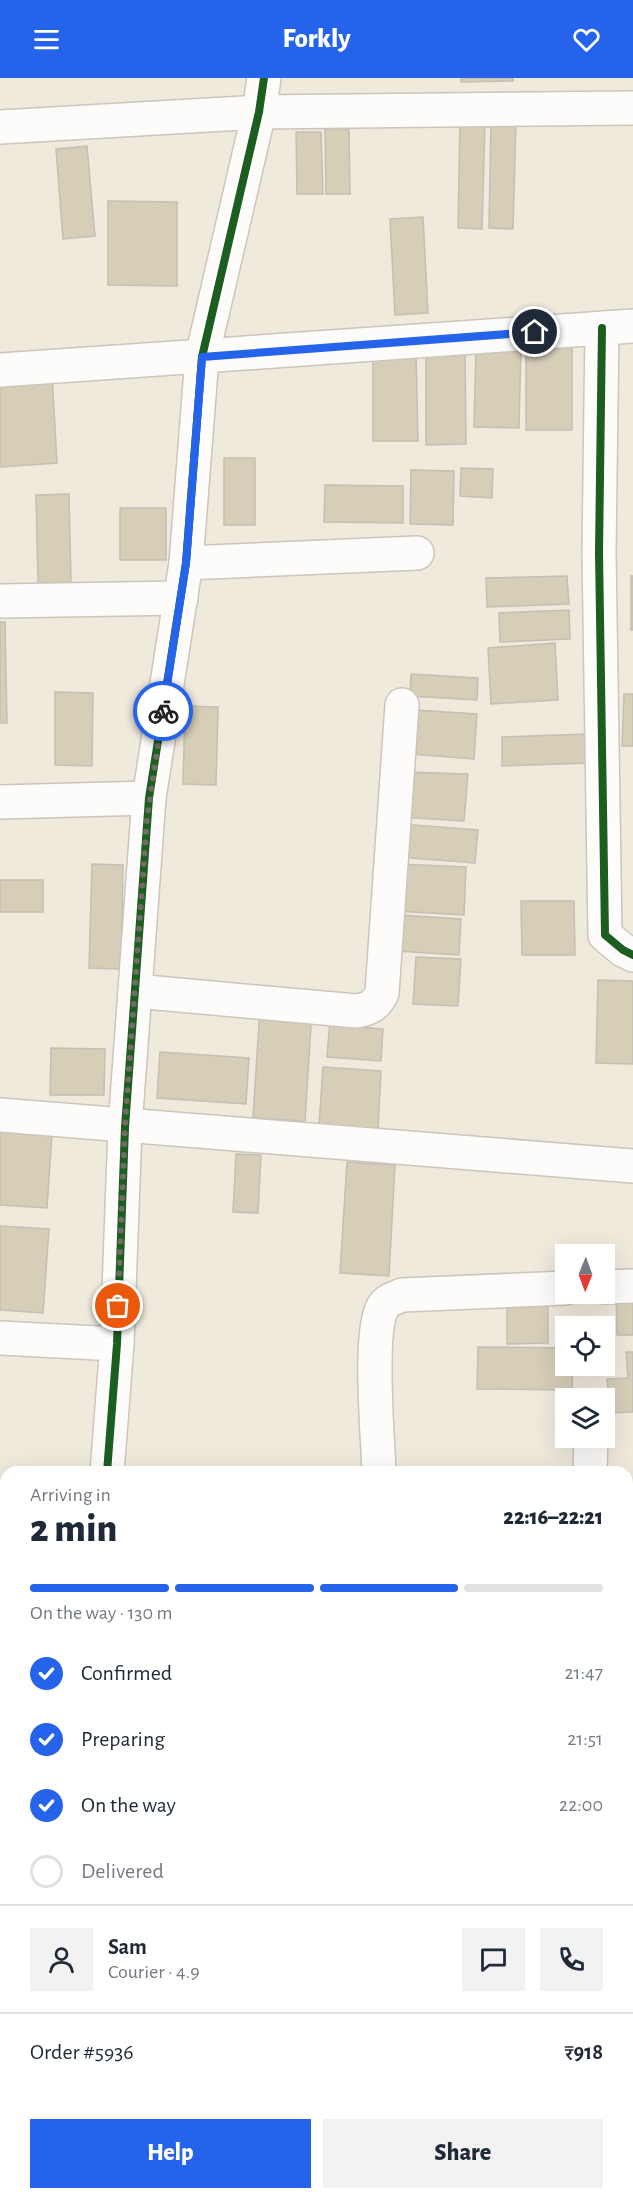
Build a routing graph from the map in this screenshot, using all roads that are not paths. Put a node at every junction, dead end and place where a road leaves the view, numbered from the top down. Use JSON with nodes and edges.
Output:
{"nodes":[{"id":1,"x":264,"y":78,"type":"edge"},
{"id":2,"x":633,"y":108,"type":"edge"},
{"id":3,"x":259,"y":112,"type":"junction"},
{"id":4,"x":0,"y":127,"type":"edge"},
{"id":5,"x":618,"y":327,"type":"edge"},
{"id":6,"x":202,"y":357,"type":"junction"},
{"id":7,"x":0,"y":370,"type":"edge"},
{"id":8,"x":417,"y":553,"type":"dead end"},
{"id":9,"x":186,"y":563,"type":"junction"},
{"id":10,"x":181,"y":598,"type":"junction"},
{"id":11,"x":0,"y":601,"type":"edge"},
{"id":12,"x":402,"y":705,"type":"dead end"},
{"id":13,"x":149,"y":798,"type":"junction"},
{"id":14,"x":0,"y":802,"type":"edge"},
{"id":15,"x":633,"y":955,"type":"edge"},
{"id":16,"x":135,"y":991,"type":"junction"},
{"id":17,"x":0,"y":1115,"type":"edge"},
{"id":18,"x":125,"y":1126,"type":"junction"},
{"id":19,"x":633,"y":1166,"type":"edge"},
{"id":20,"x":633,"y":1286,"type":"edge"},
{"id":21,"x":615,"y":1287,"type":"edge"},
{"id":22,"x":555,"y":1288,"type":"edge"},
{"id":23,"x":0,"y":1338,"type":"edge"},
{"id":24,"x":117,"y":1344,"type":"junction"},
{"id":25,"x":591,"y":1448,"type":"edge"},
{"id":26,"x":107,"y":1466,"type":"edge"},
{"id":27,"x":379,"y":1466,"type":"edge"},
{"id":28,"x":590,"y":1466,"type":"edge"}],
"edges":[{"from":1,"to":3,"type":"street"},
{"from":2,"to":3,"type":"street"},
{"from":3,"to":4,"type":"street"},
{"from":3,"to":6,"type":"street"},
{"from":5,"to":6,"type":"street"},
{"from":5,"to":15,"type":"street"},
{"from":6,"to":7,"type":"street"},
{"from":6,"to":9,"type":"street"},
{"from":8,"to":9,"type":"street"},
{"from":9,"to":10,"type":"street"},
{"from":10,"to":11,"type":"street"},
{"from":10,"to":13,"type":"street"},
{"from":12,"to":16,"type":"street"},
{"from":13,"to":14,"type":"street"},
{"from":13,"to":16,"type":"street"},
{"from":16,"to":18,"type":"street"},
{"from":17,"to":18,"type":"street"},
{"from":18,"to":19,"type":"street"},
{"from":18,"to":24,"type":"street"},
{"from":20,"to":21,"type":"street"},
{"from":22,"to":27,"type":"street"},
{"from":23,"to":24,"type":"street"},
{"from":24,"to":26,"type":"street"},
{"from":25,"to":28,"type":"street"}]}
